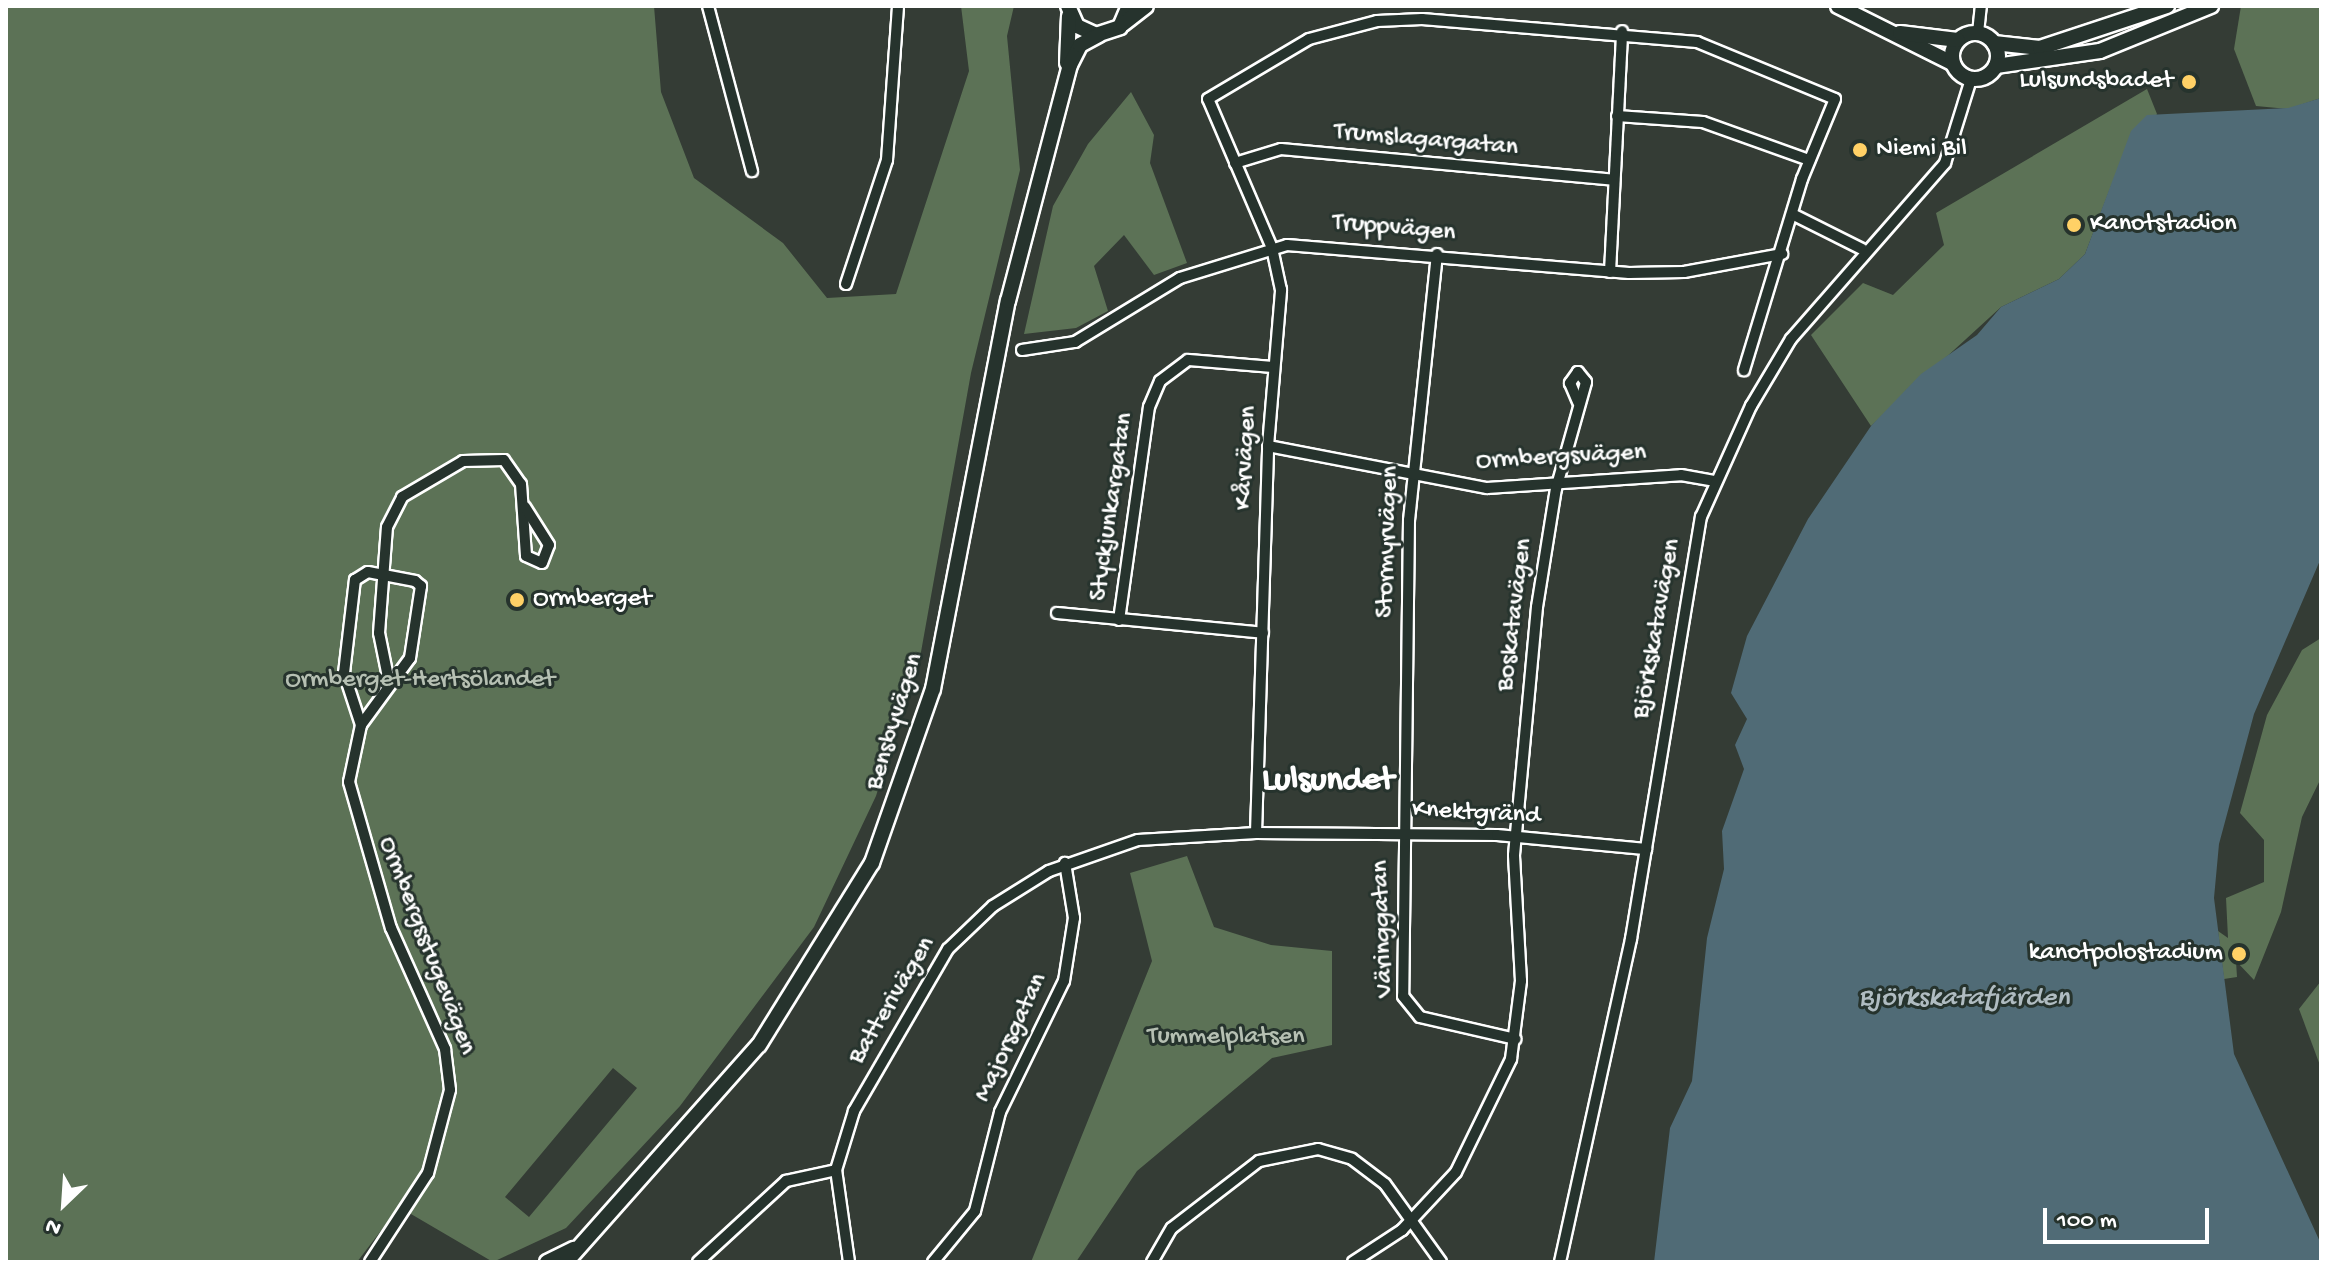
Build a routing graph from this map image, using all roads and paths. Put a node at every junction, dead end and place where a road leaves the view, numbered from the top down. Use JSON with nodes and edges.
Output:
{"nodes":[{"id":1,"x":708,"y":6,"type":"edge"},
{"id":2,"x":898,"y":6,"type":"edge"},
{"id":3,"x":1129,"y":6,"type":"edge"},
{"id":4,"x":1146,"y":6,"type":"edge"},
{"id":5,"x":1838,"y":6,"type":"edge"},
{"id":6,"x":1981,"y":6,"type":"edge"},
{"id":7,"x":2167,"y":6,"type":"edge"},
{"id":8,"x":2211,"y":6,"type":"edge"},
{"id":9,"x":1068,"y":7,"type":"edge"},
{"id":10,"x":1868,"y":22,"type":"junction"},
{"id":11,"x":1120,"y":27,"type":"junction"},
{"id":12,"x":1622,"y":31,"type":"junction"},
{"id":13,"x":1978,"y":33,"type":"junction"},
{"id":14,"x":1099,"y":35,"type":"junction"},
{"id":15,"x":1958,"y":40,"type":"junction"},
{"id":16,"x":1994,"y":43,"type":"junction"},
{"id":17,"x":1952,"y":63,"type":"junction"},
{"id":18,"x":1996,"y":66,"type":"junction"},
{"id":19,"x":1971,"y":79,"type":"junction"},
{"id":20,"x":1062,"y":98,"type":"junction"},
{"id":21,"x":1617,"y":116,"type":"junction"},
{"id":22,"x":1809,"y":160,"type":"junction"},
{"id":23,"x":1235,"y":163,"type":"junction"},
{"id":24,"x":752,"y":171,"type":"dead end"},
{"id":25,"x":1614,"y":180,"type":"junction"},
{"id":26,"x":1794,"y":215,"type":"junction"},
{"id":27,"x":1272,"y":248,"type":"junction"},
{"id":28,"x":1862,"y":249,"type":"junction"},
{"id":29,"x":1437,"y":254,"type":"junction"},
{"id":30,"x":1782,"y":254,"type":"junction"},
{"id":31,"x":1610,"y":272,"type":"junction"},
{"id":32,"x":846,"y":284,"type":"dead end"},
{"id":33,"x":1022,"y":350,"type":"dead end"},
{"id":34,"x":1274,"y":367,"type":"junction"},
{"id":35,"x":1744,"y":370,"type":"dead end"},
{"id":36,"x":1578,"y":402,"type":"dead end"},
{"id":37,"x":1268,"y":446,"type":"junction"},
{"id":38,"x":1413,"y":474,"type":"junction"},
{"id":39,"x":1715,"y":481,"type":"junction"},
{"id":40,"x":1558,"y":482,"type":"junction"},
{"id":41,"x":525,"y":507,"type":"junction"},
{"id":42,"x":386,"y":574,"type":"junction"},
{"id":43,"x":1057,"y":613,"type":"dead end"},
{"id":44,"x":1119,"y":620,"type":"junction"},
{"id":45,"x":1263,"y":633,"type":"junction"},
{"id":46,"x":389,"y":682,"type":"junction"},
{"id":47,"x":361,"y":725,"type":"junction"},
{"id":48,"x":1404,"y":832,"type":"junction"},
{"id":49,"x":1256,"y":833,"type":"junction"},
{"id":50,"x":1516,"y":836,"type":"junction"},
{"id":51,"x":1646,"y":849,"type":"junction"},
{"id":52,"x":1065,"y":863,"type":"junction"},
{"id":53,"x":1515,"y":1039,"type":"junction"},
{"id":54,"x":836,"y":1170,"type":"junction"},
{"id":55,"x":1415,"y":1218,"type":"junction"},
{"id":56,"x":590,"y":1236,"type":"junction"},
{"id":57,"x":704,"y":1260,"type":"edge"},
{"id":58,"x":370,"y":1262,"type":"edge"},
{"id":59,"x":547,"y":1262,"type":"edge"},
{"id":60,"x":569,"y":1262,"type":"edge"},
{"id":61,"x":849,"y":1262,"type":"edge"},
{"id":62,"x":933,"y":1262,"type":"edge"},
{"id":63,"x":1152,"y":1262,"type":"edge"},
{"id":64,"x":1353,"y":1262,"type":"edge"},
{"id":65,"x":1441,"y":1262,"type":"edge"},
{"id":66,"x":1560,"y":1262,"type":"edge"}],
"edges":[{"from":1,"to":24,"type":"street"},
{"from":2,"to":32,"type":"street"},
{"from":3,"to":11,"type":"main road"},
{"from":4,"to":11,"type":"main road"},
{"from":5,"to":10,"type":"main road"},
{"from":6,"to":13,"type":"street"},
{"from":7,"to":16,"type":"main road"},
{"from":8,"to":18,"type":"main road"},
{"from":9,"to":14,"type":"main road"},
{"from":9,"to":20,"type":"main road","name":"Bensbyvägen"},
{"from":10,"to":15,"type":"main road"},
{"from":10,"to":17,"type":"main road"},
{"from":11,"to":14,"type":"main road"},
{"from":12,"to":21,"type":"street"},
{"from":12,"to":22,"type":"street"},
{"from":12,"to":23,"type":"street","name":"Kårvägen"},
{"from":13,"to":15,"type":"main road"},
{"from":13,"to":16,"type":"main road"},
{"from":14,"to":20,"type":"main road","name":"Bensbyvägen"},
{"from":15,"to":17,"type":"main road"},
{"from":16,"to":18,"type":"main road"},
{"from":17,"to":19,"type":"main road"},
{"from":18,"to":19,"type":"main road"},
{"from":19,"to":28,"type":"street","name":"Björkskatavägen"},
{"from":20,"to":56,"type":"main road","name":"Bensbyvägen"},
{"from":21,"to":22,"type":"street"},
{"from":21,"to":25,"type":"street"},
{"from":22,"to":26,"type":"street"},
{"from":23,"to":25,"type":"street","name":"Trumslagargatan"},
{"from":23,"to":27,"type":"street","name":"Kårvägen"},
{"from":25,"to":31,"type":"street"},
{"from":26,"to":28,"type":"street"},
{"from":26,"to":30,"type":"street"},
{"from":27,"to":29,"type":"street","name":"Truppvägen"},
{"from":27,"to":33,"type":"street","name":"Truppvägen"},
{"from":27,"to":34,"type":"street","name":"Kårvägen"},
{"from":28,"to":39,"type":"street","name":"Björkskatavägen"},
{"from":29,"to":31,"type":"street","name":"Truppvägen"},
{"from":29,"to":38,"type":"street","name":"Stormyrvägen"},
{"from":30,"to":31,"type":"street","name":"Truppvägen"},
{"from":30,"to":35,"type":"street"},
{"from":34,"to":37,"type":"street","name":"Kårvägen"},
{"from":34,"to":44,"type":"street","name":"Styckjunkargatan"},
{"from":36,"to":40,"type":"street","name":"Boskatavägen"},
{"from":37,"to":38,"type":"street","name":"Ormbergsvägen"},
{"from":37,"to":45,"type":"street","name":"Kårvägen"},
{"from":38,"to":40,"type":"street","name":"Ormbergsvägen"},
{"from":38,"to":48,"type":"street","name":"Stormyrvägen"},
{"from":39,"to":40,"type":"street","name":"Ormbergsvägen"},
{"from":39,"to":51,"type":"street","name":"Björkskatavägen"},
{"from":40,"to":50,"type":"street","name":"Boskatavägen"},
{"from":41,"to":41,"type":"street"},
{"from":41,"to":42,"type":"street"},
{"from":42,"to":46,"type":"street"},
{"from":42,"to":46,"type":"street","name":"Ormbergsstugevägen"},
{"from":42,"to":47,"type":"street"},
{"from":43,"to":44,"type":"street"},
{"from":44,"to":45,"type":"street"},
{"from":45,"to":49,"type":"street","name":"Kårvägen"},
{"from":46,"to":47,"type":"street","name":"Ormbergsstugevägen"},
{"from":47,"to":58,"type":"street","name":"Ormbergsstugevägen"},
{"from":48,"to":49,"type":"street","name":"Knektgränd"},
{"from":48,"to":50,"type":"street","name":"Knektgränd"},
{"from":48,"to":53,"type":"street","name":"Väringgatan"},
{"from":49,"to":52,"type":"street","name":"Batterivägen"},
{"from":50,"to":51,"type":"street","name":"Knektgränd"},
{"from":50,"to":53,"type":"street"},
{"from":51,"to":66,"type":"street","name":"Björkskatavägen"},
{"from":52,"to":54,"type":"street","name":"Batterivägen"},
{"from":52,"to":62,"type":"street","name":"Majorsgatan"},
{"from":53,"to":55,"type":"street"},
{"from":54,"to":57,"type":"street"},
{"from":54,"to":61,"type":"street","name":"Batterivägen"},
{"from":55,"to":63,"type":"street"},
{"from":55,"to":64,"type":"street"},
{"from":55,"to":65,"type":"street"},
{"from":56,"to":59,"type":"main road"},
{"from":56,"to":60,"type":"main road","name":"Bensbyvägen"}]}
